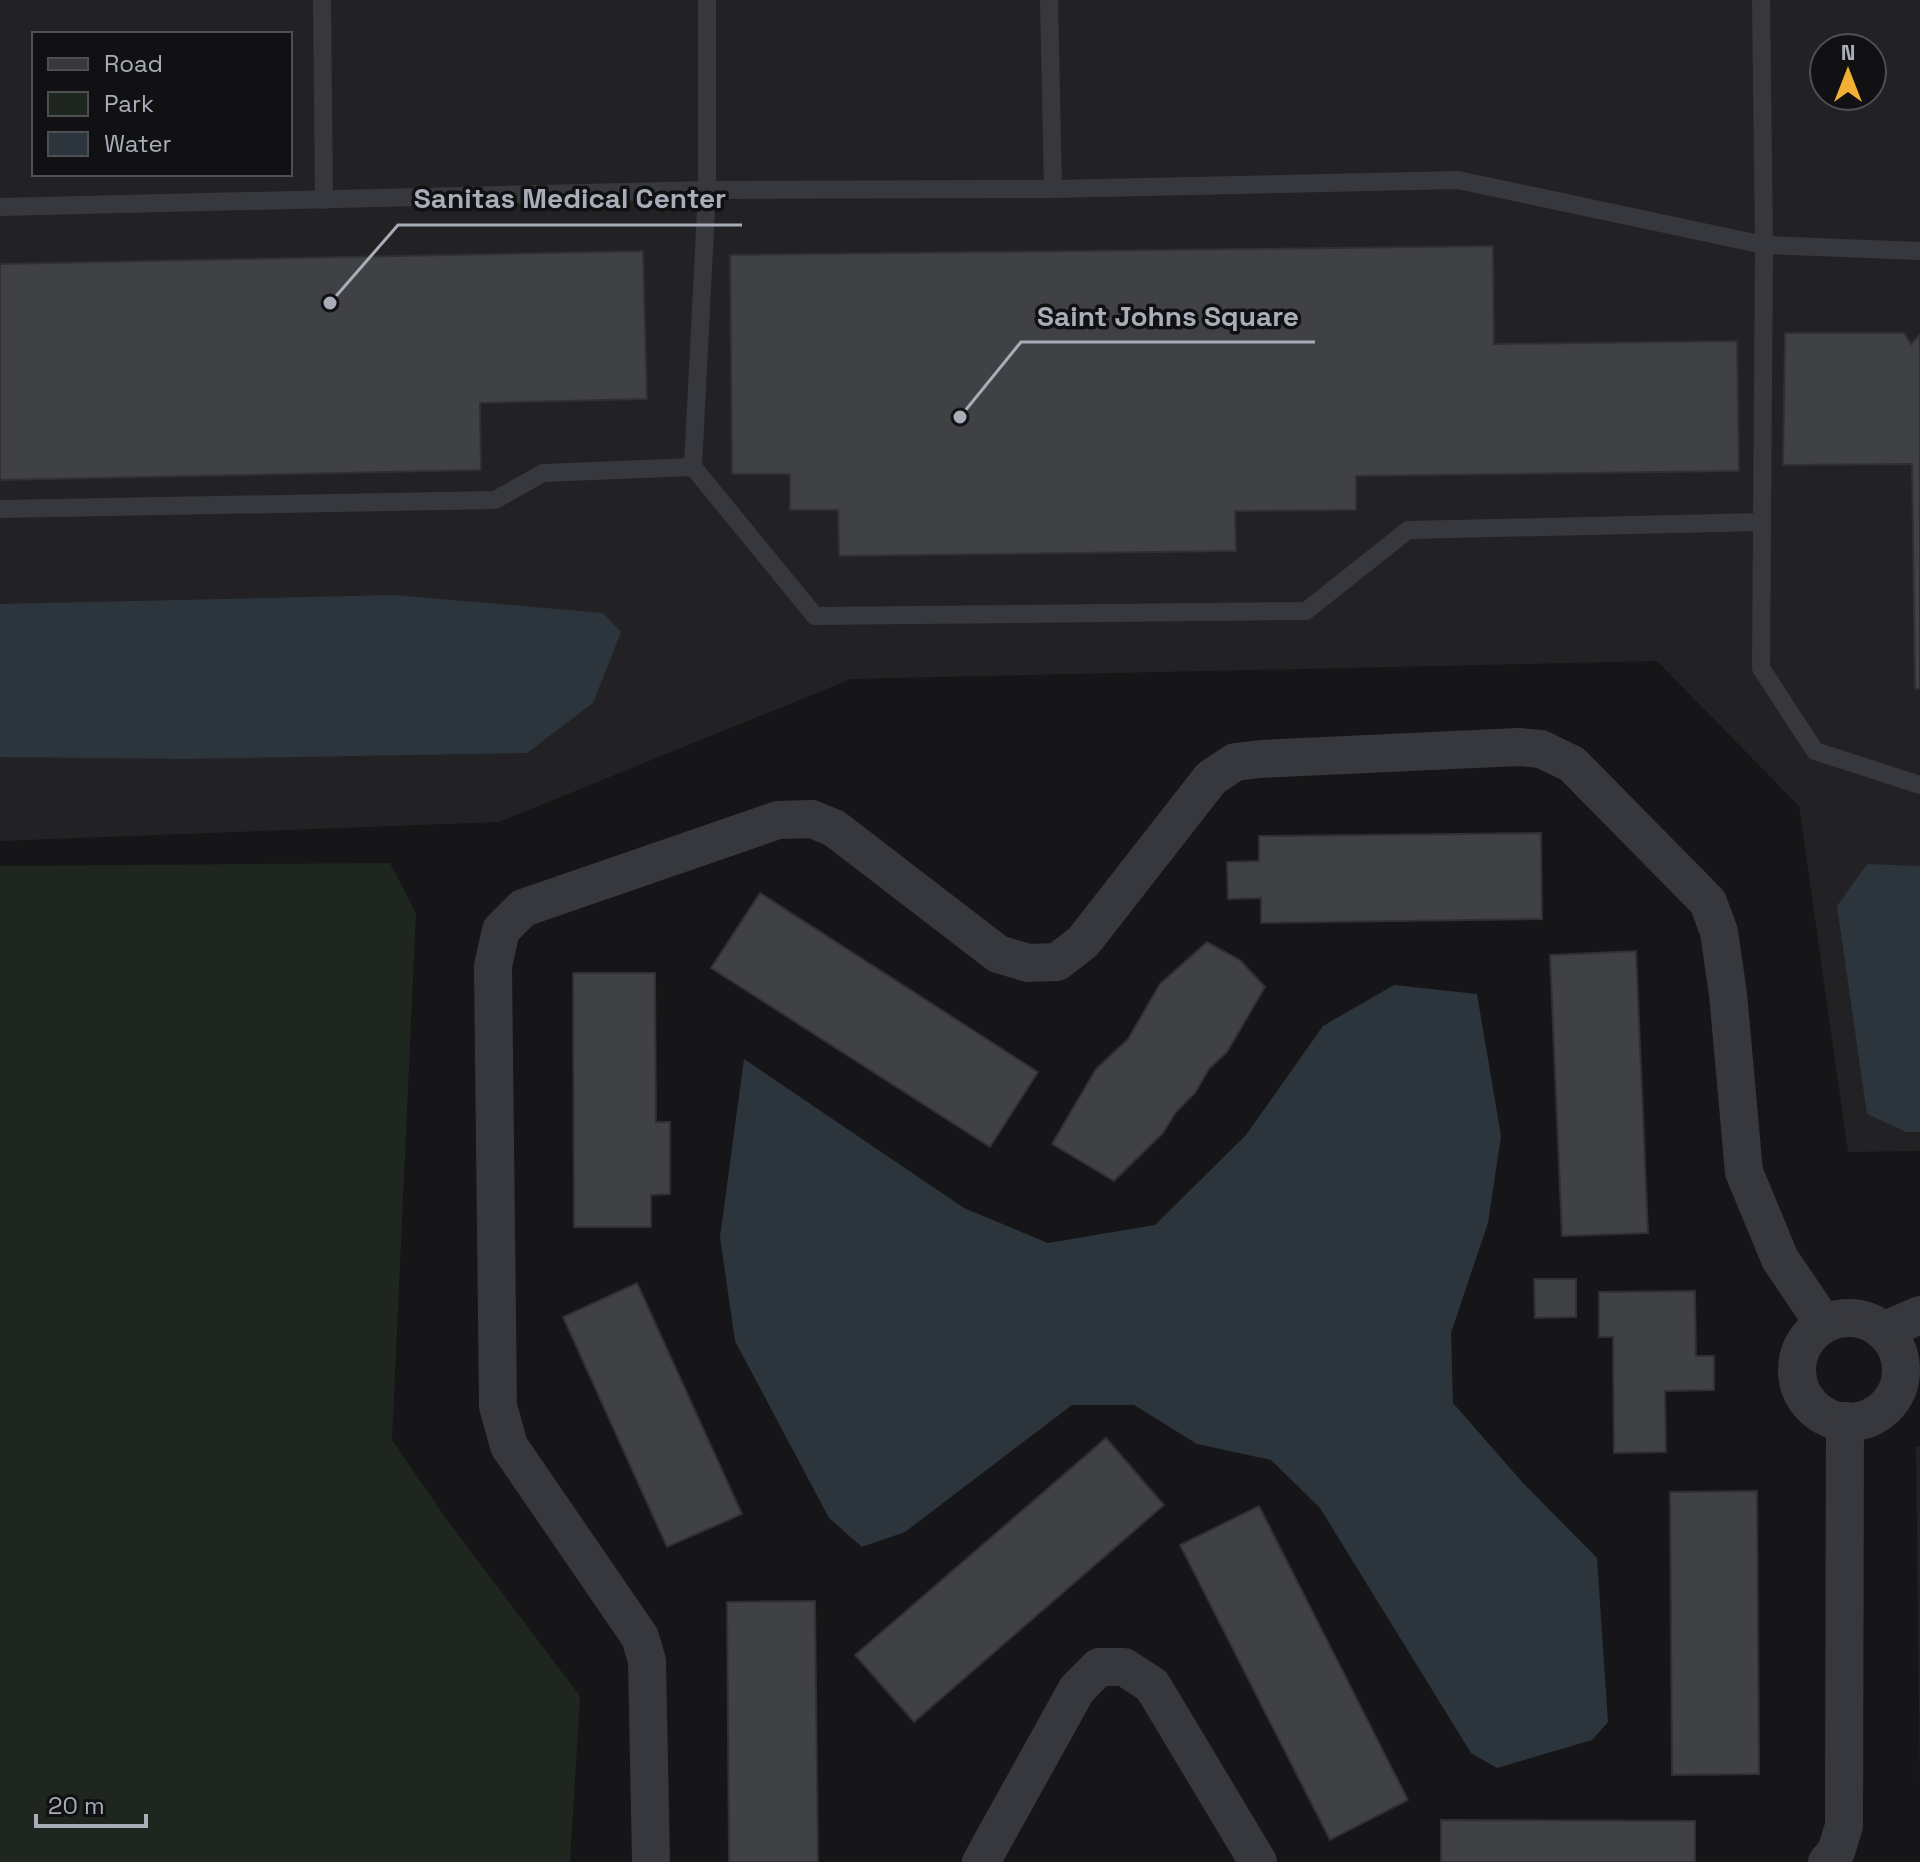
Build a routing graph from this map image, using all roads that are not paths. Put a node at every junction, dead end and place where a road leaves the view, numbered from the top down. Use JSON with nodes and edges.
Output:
{"nodes":[{"id":1,"x":322,"y":0,"type":"edge"},
{"id":2,"x":707,"y":0,"type":"edge"},
{"id":3,"x":1049,"y":0,"type":"edge"},
{"id":4,"x":1761,"y":0,"type":"edge"},
{"id":5,"x":1053,"y":189,"type":"junction"},
{"id":6,"x":707,"y":190,"type":"junction"},
{"id":7,"x":324,"y":200,"type":"junction"},
{"id":8,"x":0,"y":207,"type":"edge"},
{"id":9,"x":1764,"y":245,"type":"junction"},
{"id":10,"x":1920,"y":251,"type":"edge"},
{"id":11,"x":693,"y":467,"type":"junction"},
{"id":12,"x":0,"y":509,"type":"edge"},
{"id":13,"x":1762,"y":522,"type":"junction"},
{"id":14,"x":1920,"y":785,"type":"edge"},
{"id":15,"x":1920,"y":1315,"type":"edge"},
{"id":16,"x":1824,"y":1324,"type":"junction"},
{"id":17,"x":1883,"y":1331,"type":"junction"},
{"id":18,"x":1907,"y":1390,"type":"edge"},
{"id":19,"x":1845,"y":1421,"type":"junction"},
{"id":20,"x":651,"y":1862,"type":"edge"},
{"id":21,"x":981,"y":1862,"type":"edge"},
{"id":22,"x":1258,"y":1862,"type":"edge"},
{"id":23,"x":1827,"y":1862,"type":"edge"}],
"edges":[{"from":1,"to":7,"type":"lane"},
{"from":2,"to":6,"type":"lane"},
{"from":3,"to":5,"type":"lane"},
{"from":4,"to":9,"type":"lane"},
{"from":5,"to":6,"type":"lane"},
{"from":5,"to":9,"type":"lane"},
{"from":6,"to":7,"type":"lane"},
{"from":6,"to":11,"type":"lane"},
{"from":7,"to":8,"type":"lane"},
{"from":9,"to":10,"type":"lane"},
{"from":9,"to":13,"type":"lane"},
{"from":11,"to":12,"type":"lane"},
{"from":11,"to":13,"type":"lane"},
{"from":13,"to":14,"type":"lane"},
{"from":15,"to":17,"type":"street"},
{"from":16,"to":17,"type":"street"},
{"from":16,"to":19,"type":"street"},
{"from":16,"to":20,"type":"street"},
{"from":17,"to":18,"type":"street"},
{"from":18,"to":19,"type":"street"},
{"from":19,"to":23,"type":"street"},
{"from":21,"to":22,"type":"street"}]}
